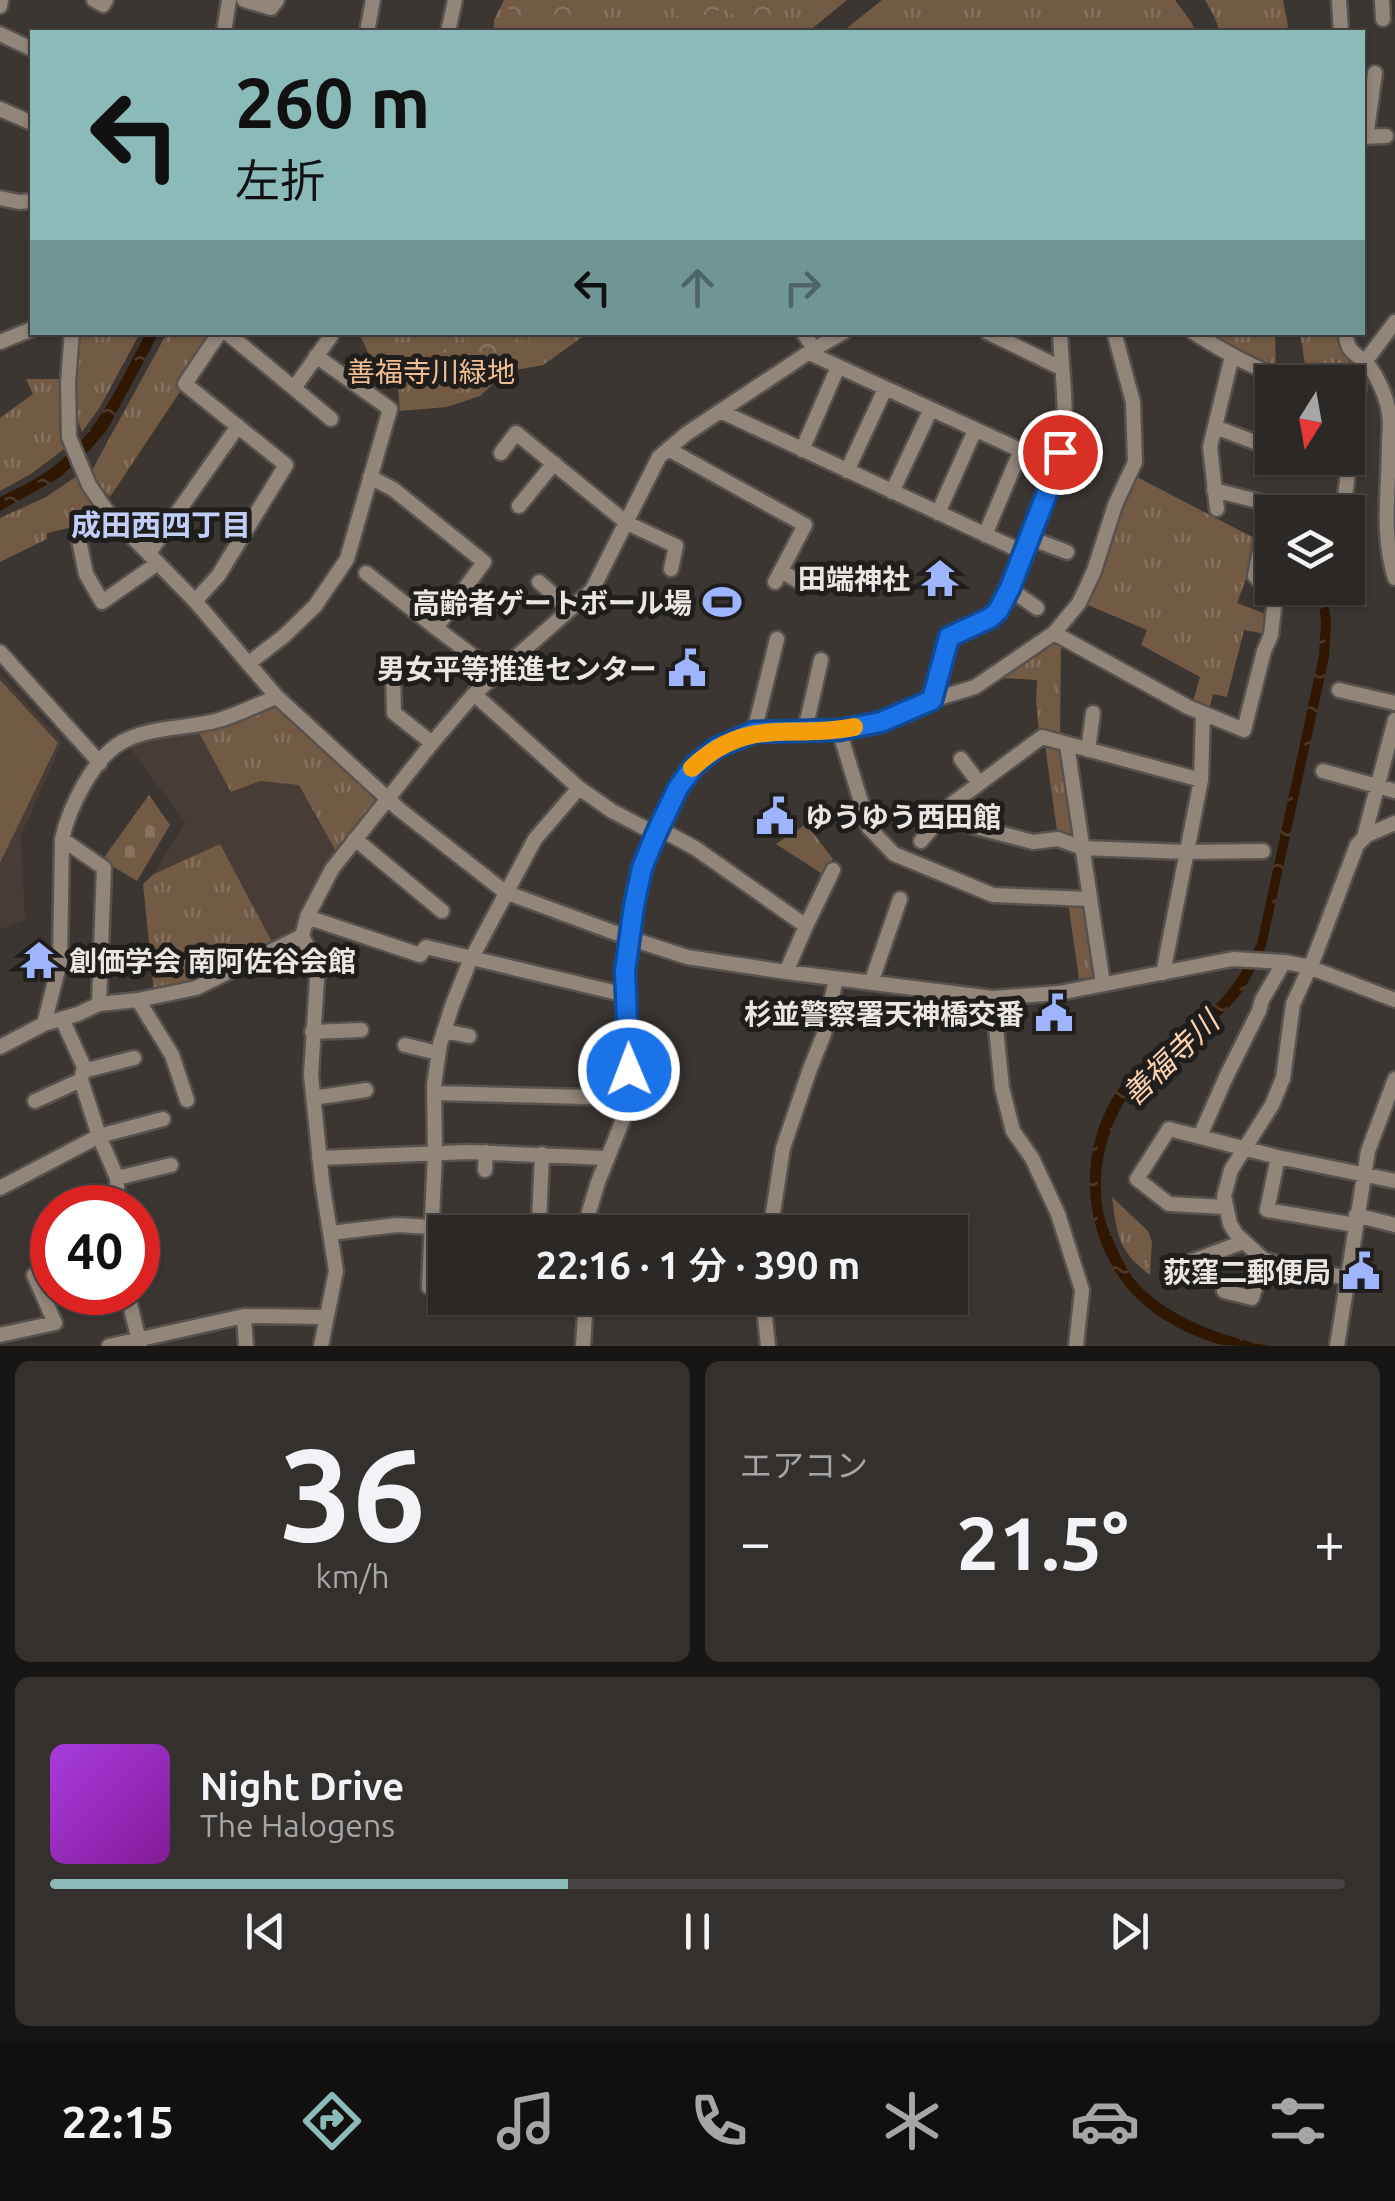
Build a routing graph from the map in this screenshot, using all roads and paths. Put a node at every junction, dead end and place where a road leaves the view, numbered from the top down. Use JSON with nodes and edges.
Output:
{"nodes":[{"id":1,"x":94,"y":0,"type":"edge"},
{"id":2,"x":106,"y":0,"type":"edge"},
{"id":3,"x":229,"y":0,"type":"edge"},
{"id":4,"x":244,"y":0,"type":"edge"},
{"id":5,"x":278,"y":0,"type":"edge"},
{"id":6,"x":373,"y":0,"type":"edge"},
{"id":7,"x":455,"y":0,"type":"edge"},
{"id":8,"x":1339,"y":0,"type":"edge"},
{"id":9,"x":1387,"y":2,"type":"edge"},
{"id":10,"x":1383,"y":18,"type":"dead end"},
{"id":11,"x":224,"y":30,"type":"edge"},
{"id":12,"x":368,"y":30,"type":"edge"},
{"id":13,"x":448,"y":30,"type":"edge"},
{"id":14,"x":1342,"y":30,"type":"edge"},
{"id":15,"x":0,"y":34,"type":"edge"},
{"id":16,"x":30,"y":48,"type":"edge"},
{"id":17,"x":1374,"y":73,"type":"dead end"},
{"id":18,"x":0,"y":109,"type":"edge"},
{"id":19,"x":30,"y":122,"type":"edge"},
{"id":20,"x":1365,"y":131,"type":"edge"},
{"id":21,"x":1386,"y":136,"type":"dead end"},
{"id":22,"x":1365,"y":137,"type":"edge"},
{"id":23,"x":0,"y":198,"type":"edge"},
{"id":24,"x":30,"y":201,"type":"edge"},
{"id":25,"x":1395,"y":322,"type":"edge"},
{"id":26,"x":30,"y":330,"type":"edge"},
{"id":27,"x":72,"y":335,"type":"edge"},
{"id":28,"x":221,"y":335,"type":"edge"},
{"id":29,"x":227,"y":335,"type":"edge"},
{"id":30,"x":330,"y":335,"type":"edge"},
{"id":31,"x":804,"y":335,"type":"edge"},
{"id":32,"x":839,"y":335,"type":"edge"},
{"id":33,"x":993,"y":335,"type":"edge"},
{"id":34,"x":1060,"y":335,"type":"edge"},
{"id":35,"x":1115,"y":335,"type":"edge"},
{"id":36,"x":1197,"y":335,"type":"edge"},
{"id":37,"x":1346,"y":335,"type":"edge"},
{"id":38,"x":0,"y":342,"type":"edge"},
{"id":39,"x":811,"y":351,"type":"junction"},
{"id":40,"x":316,"y":356,"type":"junction"},
{"id":41,"x":1232,"y":356,"type":"junction"},
{"id":42,"x":1361,"y":365,"type":"joint"},
{"id":43,"x":838,"y":367,"type":"junction"},
{"id":44,"x":1255,"y":367,"type":"edge"},
{"id":45,"x":1365,"y":367,"type":"edge"},
{"id":46,"x":1061,"y":368,"type":"junction"},
{"id":47,"x":294,"y":388,"type":"junction"},
{"id":48,"x":886,"y":388,"type":"junction"},
{"id":49,"x":932,"y":410,"type":"junction"},
{"id":50,"x":720,"y":412,"type":"junction"},
{"id":51,"x":1392,"y":412,"type":"edge"},
{"id":52,"x":331,"y":419,"type":"dead end"},
{"id":53,"x":238,"y":426,"type":"junction"},
{"id":54,"x":1215,"y":427,"type":"junction"},
{"id":55,"x":975,"y":430,"type":"junction"},
{"id":56,"x":1255,"y":442,"type":"edge"},
{"id":57,"x":668,"y":448,"type":"junction"},
{"id":58,"x":802,"y":450,"type":"junction"},
{"id":59,"x":1021,"y":450,"type":"junction"},
{"id":60,"x":501,"y":453,"type":"dead end"},
{"id":61,"x":554,"y":464,"type":"junction"},
{"id":62,"x":1057,"y":467,"type":"junction"},
{"id":63,"x":847,"y":470,"type":"junction"},
{"id":64,"x":370,"y":476,"type":"junction"},
{"id":65,"x":1214,"y":490,"type":"junction"},
{"id":66,"x":892,"y":492,"type":"junction"},
{"id":67,"x":1392,"y":504,"type":"edge"},
{"id":68,"x":519,"y":506,"type":"dead end"},
{"id":69,"x":106,"y":510,"type":"junction"},
{"id":70,"x":1216,"y":510,"type":"dead end"},
{"id":71,"x":938,"y":513,"type":"junction"},
{"id":72,"x":627,"y":523,"type":"junction"},
{"id":73,"x":985,"y":535,"type":"junction"},
{"id":74,"x":1030,"y":538,"type":"junction"},
{"id":75,"x":1067,"y":552,"type":"dead end"},
{"id":76,"x":1025,"y":553,"type":"junction"},
{"id":77,"x":154,"y":558,"type":"junction"},
{"id":78,"x":671,"y":568,"type":"dead end"},
{"id":79,"x":366,"y":573,"type":"dead end"},
{"id":80,"x":1395,"y":576,"type":"edge"},
{"id":81,"x":798,"y":580,"type":"dead end"},
{"id":82,"x":539,"y":582,"type":"dead end"},
{"id":83,"x":1010,"y":588,"type":"junction"},
{"id":84,"x":195,"y":601,"type":"junction"},
{"id":85,"x":1038,"y":608,"type":"dead end"},
{"id":86,"x":570,"y":609,"type":"junction"},
{"id":87,"x":436,"y":628,"type":"junction"},
{"id":88,"x":1054,"y":633,"type":"junction"},
{"id":89,"x":778,"y":650,"type":"dead end"},
{"id":90,"x":0,"y":652,"type":"edge"},
{"id":91,"x":822,"y":660,"type":"dead end"},
{"id":92,"x":249,"y":662,"type":"junction"},
{"id":93,"x":393,"y":670,"type":"dead end"},
{"id":94,"x":497,"y":674,"type":"junction"},
{"id":95,"x":1339,"y":690,"type":"dead end"},
{"id":96,"x":474,"y":694,"type":"junction"},
{"id":97,"x":277,"y":697,"type":"junction"},
{"id":98,"x":932,"y":700,"type":"junction"},
{"id":99,"x":1395,"y":703,"type":"edge"},
{"id":100,"x":1093,"y":713,"type":"dead end"},
{"id":101,"x":1203,"y":714,"type":"junction"},
{"id":102,"x":1395,"y":720,"type":"edge"},
{"id":103,"x":805,"y":730,"type":"junction"},
{"id":104,"x":839,"y":730,"type":"junction"},
{"id":105,"x":754,"y":732,"type":"junction"},
{"id":106,"x":432,"y":743,"type":"junction"},
{"id":107,"x":1067,"y":745,"type":"junction"},
{"id":108,"x":1088,"y":750,"type":"junction"},
{"id":109,"x":961,"y":759,"type":"dead end"},
{"id":110,"x":100,"y":763,"type":"junction"},
{"id":111,"x":1322,"y":771,"type":"dead end"},
{"id":112,"x":1202,"y":780,"type":"junction"},
{"id":113,"x":979,"y":783,"type":"junction"},
{"id":114,"x":1378,"y":786,"type":"junction"},
{"id":115,"x":579,"y":788,"type":"junction"},
{"id":116,"x":1395,"y":791,"type":"edge"},
{"id":117,"x":388,"y":798,"type":"junction"},
{"id":118,"x":940,"y":818,"type":"junction"},
{"id":119,"x":1395,"y":823,"type":"edge"},
{"id":120,"x":657,"y":831,"type":"junction"},
{"id":121,"x":1364,"y":836,"type":"junction"},
{"id":122,"x":62,"y":839,"type":"junction"},
{"id":123,"x":355,"y":839,"type":"junction"},
{"id":124,"x":921,"y":841,"type":"dead end"},
{"id":125,"x":1083,"y":848,"type":"junction"},
{"id":126,"x":1263,"y":851,"type":"dead end"},
{"id":127,"x":1186,"y":852,"type":"junction"},
{"id":128,"x":833,"y":870,"type":"dead end"},
{"id":129,"x":505,"y":892,"type":"junction"},
{"id":130,"x":900,"y":899,"type":"dead end"},
{"id":131,"x":1088,"y":899,"type":"junction"},
{"id":132,"x":442,"y":911,"type":"dead end"},
{"id":133,"x":307,"y":917,"type":"junction"},
{"id":134,"x":806,"y":926,"type":"junction"},
{"id":135,"x":302,"y":936,"type":"junction"},
{"id":136,"x":629,"y":938,"type":"junction"},
{"id":137,"x":473,"y":957,"type":"junction"},
{"id":138,"x":1279,"y":962,"type":"junction"},
{"id":139,"x":1309,"y":967,"type":"junction"},
{"id":140,"x":786,"y":972,"type":"junction"},
{"id":141,"x":1163,"y":973,"type":"junction"},
{"id":142,"x":836,"y":979,"type":"junction"},
{"id":143,"x":871,"y":983,"type":"junction"},
{"id":144,"x":1102,"y":984,"type":"junction"},
{"id":145,"x":626,"y":995,"type":"junction"},
{"id":146,"x":993,"y":998,"type":"junction"},
{"id":147,"x":138,"y":1000,"type":"junction"},
{"id":148,"x":1395,"y":1000,"type":"edge"},
{"id":149,"x":99,"y":1004,"type":"junction"},
{"id":150,"x":62,"y":1019,"type":"junction"},
{"id":151,"x":44,"y":1024,"type":"junction"},
{"id":152,"x":360,"y":1030,"type":"dead end"},
{"id":153,"x":444,"y":1031,"type":"junction"},
{"id":154,"x":312,"y":1032,"type":"junction"},
{"id":155,"x":469,"y":1036,"type":"dead end"},
{"id":156,"x":406,"y":1045,"type":"dead end"},
{"id":157,"x":0,"y":1047,"type":"edge"},
{"id":158,"x":438,"y":1054,"type":"junction"},
{"id":159,"x":134,"y":1058,"type":"dead end"},
{"id":160,"x":82,"y":1076,"type":"junction"},
{"id":161,"x":1395,"y":1079,"type":"edge"},
{"id":162,"x":366,"y":1090,"type":"dead end"},
{"id":163,"x":435,"y":1093,"type":"junction"},
{"id":164,"x":313,"y":1098,"type":"junction"},
{"id":165,"x":626,"y":1098,"type":"junction"},
{"id":166,"x":187,"y":1100,"type":"dead end"},
{"id":167,"x":35,"y":1102,"type":"dead end"},
{"id":168,"x":163,"y":1119,"type":"dead end"},
{"id":169,"x":100,"y":1136,"type":"junction"},
{"id":170,"x":1200,"y":1136,"type":"junction"},
{"id":171,"x":1243,"y":1147,"type":"junction"},
{"id":172,"x":486,"y":1152,"type":"junction"},
{"id":173,"x":435,"y":1153,"type":"junction"},
{"id":174,"x":542,"y":1154,"type":"junction"},
{"id":175,"x":1278,"y":1157,"type":"junction"},
{"id":176,"x":319,"y":1158,"type":"junction"},
{"id":177,"x":606,"y":1158,"type":"junction"},
{"id":178,"x":170,"y":1165,"type":"dead end"},
{"id":179,"x":485,"y":1170,"type":"dead end"},
{"id":180,"x":1364,"y":1174,"type":"junction"},
{"id":181,"x":117,"y":1178,"type":"junction"},
{"id":182,"x":1395,"y":1182,"type":"edge"},
{"id":183,"x":117,"y":1185,"type":"edge"},
{"id":184,"x":0,"y":1188,"type":"edge"},
{"id":185,"x":1225,"y":1206,"type":"junction"},
{"id":186,"x":436,"y":1215,"type":"edge"},
{"id":187,"x":539,"y":1215,"type":"edge"},
{"id":188,"x":588,"y":1215,"type":"edge"},
{"id":189,"x":773,"y":1215,"type":"edge"},
{"id":190,"x":1356,"y":1220,"type":"junction"},
{"id":191,"x":1395,"y":1224,"type":"edge"},
{"id":192,"x":428,"y":1231,"type":"edge"},
{"id":193,"x":331,"y":1234,"type":"junction"},
{"id":194,"x":1243,"y":1242,"type":"junction"},
{"id":195,"x":1264,"y":1260,"type":"junction"},
{"id":196,"x":1177,"y":1267,"type":"dead end"},
{"id":197,"x":1347,"y":1278,"type":"junction"},
{"id":198,"x":1224,"y":1291,"type":"dead end"},
{"id":199,"x":52,"y":1315,"type":"edge"},
{"id":200,"x":133,"y":1315,"type":"edge"},
{"id":201,"x":585,"y":1315,"type":"edge"},
{"id":202,"x":764,"y":1315,"type":"edge"},
{"id":203,"x":244,"y":1316,"type":"junction"},
{"id":204,"x":326,"y":1317,"type":"junction"},
{"id":205,"x":0,"y":1335,"type":"edge"},
{"id":206,"x":140,"y":1343,"type":"edge"},
{"id":207,"x":109,"y":1346,"type":"edge"},
{"id":208,"x":246,"y":1346,"type":"edge"},
{"id":209,"x":321,"y":1346,"type":"edge"},
{"id":210,"x":584,"y":1346,"type":"edge"},
{"id":211,"x":768,"y":1346,"type":"edge"},
{"id":212,"x":1076,"y":1346,"type":"edge"},
{"id":213,"x":1338,"y":1346,"type":"edge"}],
"edges":[{"from":1,"to":2,"type":"street"},
{"from":3,"to":11,"type":"street"},
{"from":4,"to":5,"type":"street"},
{"from":6,"to":12,"type":"street"},
{"from":7,"to":13,"type":"street"},
{"from":8,"to":14,"type":"street"},
{"from":9,"to":10,"type":"street"},
{"from":15,"to":16,"type":"street"},
{"from":17,"to":20,"type":"street"},
{"from":18,"to":19,"type":"street"},
{"from":21,"to":22,"type":"street"},
{"from":23,"to":24,"type":"street"},
{"from":25,"to":42,"type":"street"},
{"from":26,"to":38,"type":"street"},
{"from":27,"to":69,"type":"street"},
{"from":28,"to":53,"type":"street"},
{"from":29,"to":47,"type":"street"},
{"from":30,"to":40,"type":"street"},
{"from":31,"to":39,"type":"street"},
{"from":32,"to":39,"type":"street"},
{"from":33,"to":46,"type":"street"},
{"from":34,"to":46,"type":"street"},
{"from":35,"to":88,"type":"street"},
{"from":36,"to":41,"type":"street"},
{"from":37,"to":42,"type":"street"},
{"from":39,"to":43,"type":"street"},
{"from":39,"to":50,"type":"street"},
{"from":40,"to":47,"type":"street"},
{"from":40,"to":64,"type":"street"},
{"from":41,"to":44,"type":"street"},
{"from":41,"to":54,"type":"street"},
{"from":43,"to":48,"type":"street"},
{"from":43,"to":58,"type":"street"},
{"from":45,"to":51,"type":"street"},
{"from":46,"to":62,"type":"street"},
{"from":47,"to":52,"type":"street"},
{"from":48,"to":49,"type":"street"},
{"from":48,"to":63,"type":"street"},
{"from":49,"to":55,"type":"street"},
{"from":49,"to":66,"type":"street"},
{"from":50,"to":57,"type":"street"},
{"from":50,"to":58,"type":"street"},
{"from":51,"to":67,"type":"street"},
{"from":53,"to":77,"type":"street"},
{"from":53,"to":84,"type":"street"},
{"from":54,"to":56,"type":"street"},
{"from":54,"to":65,"type":"street"},
{"from":55,"to":59,"type":"street"},
{"from":55,"to":71,"type":"street"},
{"from":57,"to":72,"type":"street"},
{"from":57,"to":81,"type":"street"},
{"from":58,"to":63,"type":"street"},
{"from":59,"to":62,"type":"street"},
{"from":59,"to":73,"type":"street"},
{"from":60,"to":61,"type":"street"},
{"from":61,"to":68,"type":"street"},
{"from":61,"to":72,"type":"street"},
{"from":62,"to":74,"type":"street"},
{"from":63,"to":66,"type":"street"},
{"from":64,"to":87,"type":"street"},
{"from":64,"to":92,"type":"street"},
{"from":65,"to":70,"type":"street"},
{"from":65,"to":101,"type":"street"},
{"from":66,"to":71,"type":"street"},
{"from":67,"to":80,"type":"street"},
{"from":69,"to":77,"type":"street"},
{"from":69,"to":77,"type":"street"},
{"from":71,"to":73,"type":"street"},
{"from":72,"to":78,"type":"street"},
{"from":72,"to":86,"type":"street"},
{"from":73,"to":76,"type":"street"},
{"from":74,"to":75,"type":"street"},
{"from":74,"to":76,"type":"street"},
{"from":76,"to":83,"type":"street"},
{"from":77,"to":84,"type":"street"},
{"from":79,"to":87,"type":"street"},
{"from":82,"to":86,"type":"street"},
{"from":83,"to":85,"type":"street"},
{"from":83,"to":98,"type":"street"},
{"from":84,"to":92,"type":"street"},
{"from":86,"to":94,"type":"street"},
{"from":87,"to":94,"type":"street"},
{"from":88,"to":98,"type":"street"},
{"from":88,"to":101,"type":"street"},
{"from":89,"to":105,"type":"street"},
{"from":90,"to":110,"type":"street"},
{"from":91,"to":103,"type":"street"},
{"from":92,"to":97,"type":"street"},
{"from":93,"to":106,"type":"street"},
{"from":94,"to":96,"type":"street"},
{"from":95,"to":99,"type":"street"},
{"from":96,"to":106,"type":"street"},
{"from":96,"to":115,"type":"street"},
{"from":97,"to":110,"type":"street"},
{"from":97,"to":117,"type":"street"},
{"from":98,"to":104,"type":"street"},
{"from":100,"to":108,"type":"street"},
{"from":101,"to":112,"type":"street"},
{"from":102,"to":114,"type":"street"},
{"from":103,"to":104,"type":"street"},
{"from":103,"to":105,"type":"street"},
{"from":104,"to":131,"type":"street"},
{"from":105,"to":120,"type":"street"},
{"from":106,"to":117,"type":"street"},
{"from":107,"to":108,"type":"street"},
{"from":107,"to":113,"type":"street"},
{"from":107,"to":125,"type":"street"},
{"from":108,"to":112,"type":"street"},
{"from":109,"to":113,"type":"street"},
{"from":110,"to":122,"type":"street"},
{"from":111,"to":114,"type":"street"},
{"from":112,"to":127,"type":"street"},
{"from":113,"to":118,"type":"street"},
{"from":114,"to":116,"type":"street"},
{"from":114,"to":121,"type":"street"},
{"from":115,"to":120,"type":"street"},
{"from":115,"to":129,"type":"street"},
{"from":117,"to":123,"type":"street"},
{"from":117,"to":129,"type":"street"},
{"from":118,"to":124,"type":"street"},
{"from":118,"to":125,"type":"street"},
{"from":119,"to":121,"type":"street"},
{"from":120,"to":134,"type":"street"},
{"from":120,"to":136,"type":"street"},
{"from":121,"to":139,"type":"street"},
{"from":122,"to":149,"type":"street"},
{"from":122,"to":151,"type":"street"},
{"from":123,"to":132,"type":"street"},
{"from":123,"to":133,"type":"street"},
{"from":125,"to":127,"type":"street"},
{"from":125,"to":131,"type":"street"},
{"from":126,"to":127,"type":"street"},
{"from":127,"to":141,"type":"street"},
{"from":128,"to":134,"type":"street"},
{"from":129,"to":136,"type":"street"},
{"from":129,"to":137,"type":"street"},
{"from":130,"to":143,"type":"street"},
{"from":131,"to":144,"type":"street"},
{"from":133,"to":135,"type":"street"},
{"from":133,"to":137,"type":"street"},
{"from":134,"to":140,"type":"street"},
{"from":135,"to":147,"type":"street"},
{"from":135,"to":154,"type":"street"},
{"from":136,"to":140,"type":"street"},
{"from":136,"to":145,"type":"street"},
{"from":137,"to":145,"type":"street"},
{"from":137,"to":153,"type":"street"},
{"from":138,"to":139,"type":"street"},
{"from":138,"to":141,"type":"street"},
{"from":138,"to":170,"type":"street"},
{"from":139,"to":148,"type":"street"},
{"from":139,"to":171,"type":"street"},
{"from":140,"to":142,"type":"street"},
{"from":141,"to":144,"type":"street"},
{"from":142,"to":143,"type":"street"},
{"from":142,"to":189,"type":"street"},
{"from":143,"to":146,"type":"street"},
{"from":144,"to":146,"type":"street"},
{"from":145,"to":165,"type":"street"},
{"from":146,"to":212,"type":"street"},
{"from":147,"to":149,"type":"street"},
{"from":147,"to":166,"type":"street"},
{"from":149,"to":150,"type":"street"},
{"from":150,"to":151,"type":"street"},
{"from":150,"to":160,"type":"street"},
{"from":151,"to":157,"type":"street"},
{"from":152,"to":154,"type":"street"},
{"from":153,"to":155,"type":"street"},
{"from":153,"to":158,"type":"street"},
{"from":154,"to":164,"type":"street"},
{"from":156,"to":158,"type":"street"},
{"from":158,"to":163,"type":"street"},
{"from":159,"to":160,"type":"street"},
{"from":160,"to":167,"type":"street"},
{"from":160,"to":169,"type":"street"},
{"from":161,"to":180,"type":"street"},
{"from":162,"to":164,"type":"street"},
{"from":163,"to":165,"type":"street"},
{"from":163,"to":173,"type":"street"},
{"from":164,"to":176,"type":"street"},
{"from":165,"to":177,"type":"street"},
{"from":168,"to":169,"type":"street"},
{"from":169,"to":181,"type":"street"},
{"from":169,"to":184,"type":"street"},
{"from":170,"to":171,"type":"street"},
{"from":170,"to":185,"type":"street"},
{"from":171,"to":175,"type":"street"},
{"from":171,"to":185,"type":"street"},
{"from":172,"to":173,"type":"street"},
{"from":172,"to":174,"type":"street"},
{"from":172,"to":179,"type":"street"},
{"from":173,"to":176,"type":"street"},
{"from":173,"to":186,"type":"street"},
{"from":174,"to":177,"type":"street"},
{"from":174,"to":187,"type":"street"},
{"from":175,"to":180,"type":"street"},
{"from":175,"to":190,"type":"street"},
{"from":176,"to":193,"type":"street"},
{"from":177,"to":188,"type":"street"},
{"from":178,"to":181,"type":"street"},
{"from":180,"to":182,"type":"street"},
{"from":180,"to":190,"type":"street"},
{"from":181,"to":183,"type":"street"},
{"from":185,"to":194,"type":"street"},
{"from":190,"to":191,"type":"street"},
{"from":190,"to":197,"type":"street"},
{"from":192,"to":193,"type":"street"},
{"from":193,"to":204,"type":"street"},
{"from":194,"to":195,"type":"street"},
{"from":194,"to":196,"type":"street"},
{"from":195,"to":197,"type":"street"},
{"from":195,"to":198,"type":"street"},
{"from":197,"to":213,"type":"street"},
{"from":199,"to":205,"type":"street"},
{"from":200,"to":206,"type":"street"},
{"from":201,"to":210,"type":"street"},
{"from":202,"to":211,"type":"street"},
{"from":203,"to":204,"type":"street"},
{"from":203,"to":206,"type":"street"},
{"from":203,"to":208,"type":"street"},
{"from":204,"to":209,"type":"street"},
{"from":206,"to":207,"type":"street"}]}
